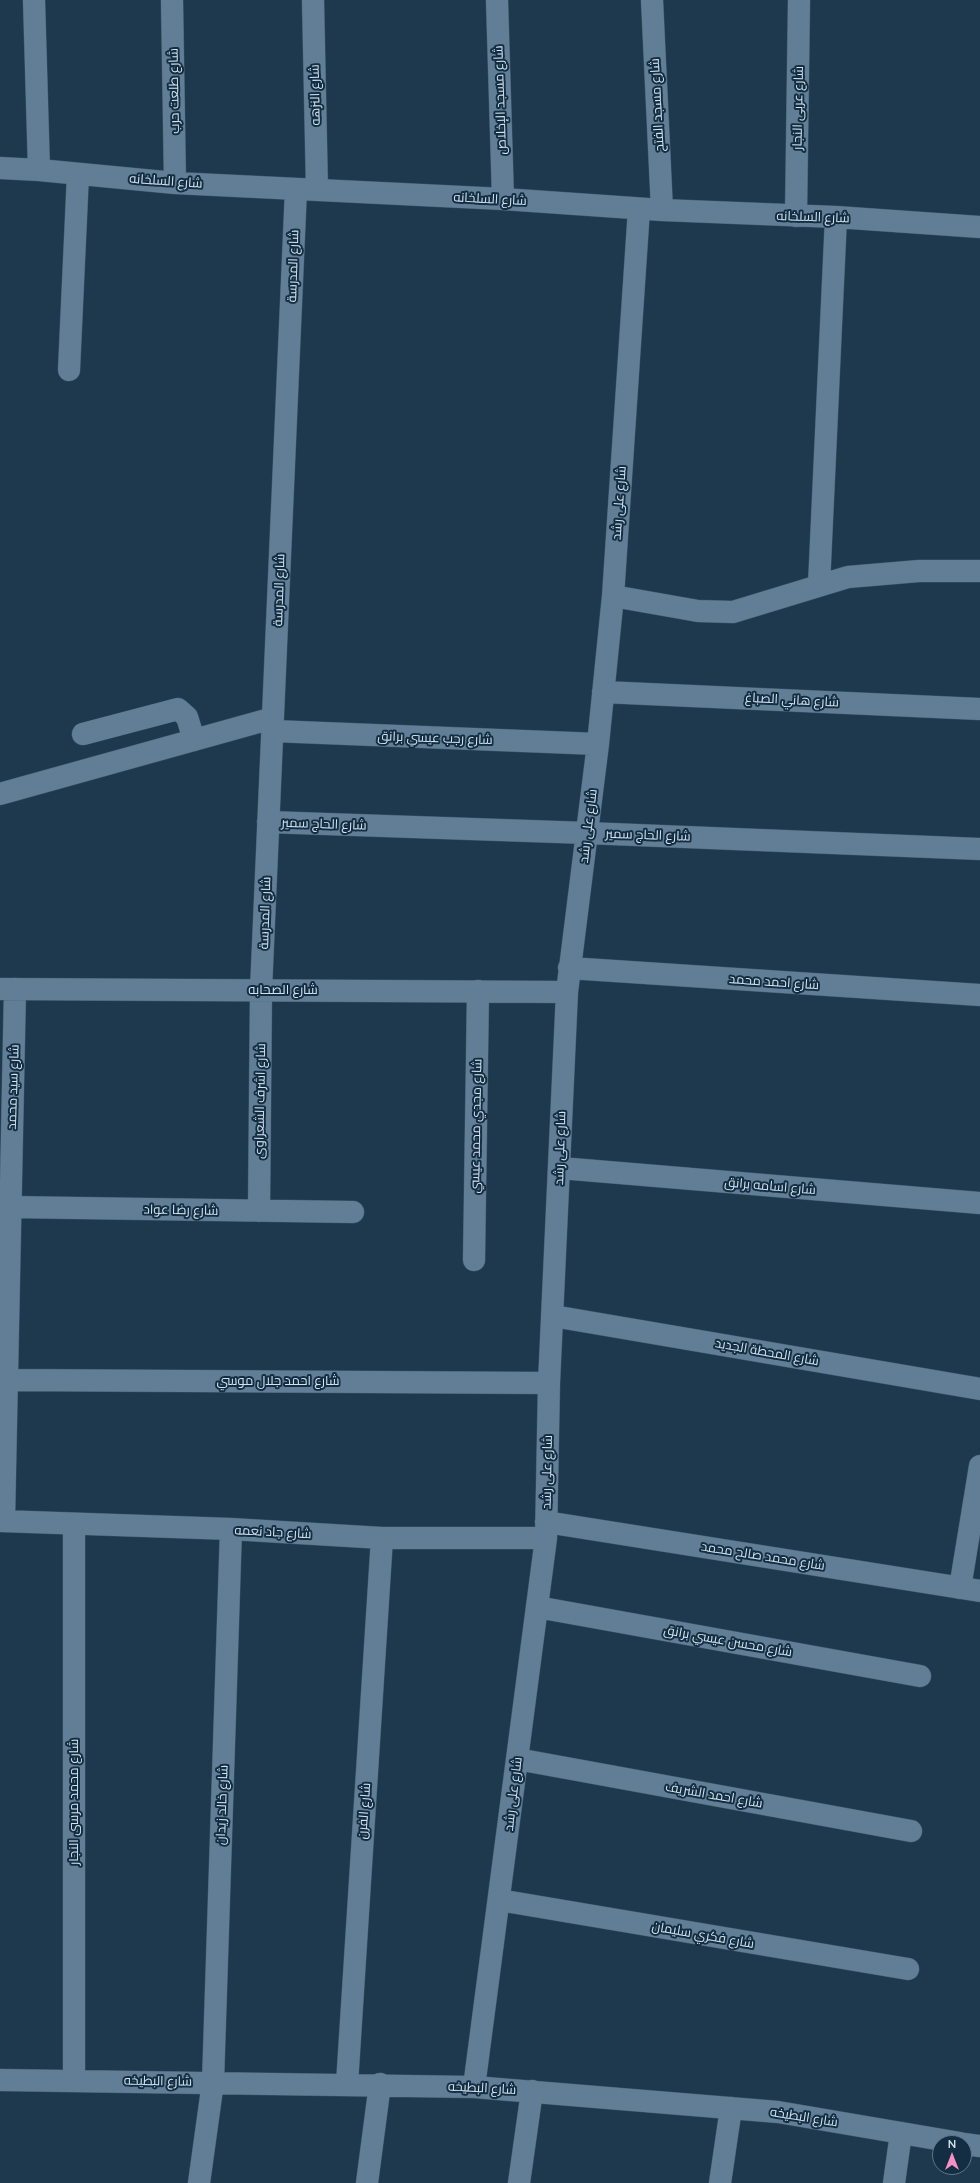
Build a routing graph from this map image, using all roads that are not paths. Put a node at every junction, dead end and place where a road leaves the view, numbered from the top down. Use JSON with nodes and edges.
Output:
{"nodes":[{"id":1,"x":34,"y":0,"type":"edge"},
{"id":2,"x":172,"y":0,"type":"edge"},
{"id":3,"x":313,"y":0,"type":"edge"},
{"id":4,"x":497,"y":0,"type":"edge"},
{"id":5,"x":652,"y":0,"type":"edge"},
{"id":6,"x":799,"y":0,"type":"edge"},
{"id":7,"x":0,"y":168,"type":"edge"},
{"id":8,"x":39,"y":170,"type":"junction"},
{"id":9,"x":78,"y":174,"type":"junction"},
{"id":10,"x":175,"y":183,"type":"junction"},
{"id":11,"x":306,"y":190,"type":"junction"},
{"id":12,"x":503,"y":199,"type":"junction"},
{"id":13,"x":639,"y":209,"type":"junction"},
{"id":14,"x":662,"y":210,"type":"junction"},
{"id":15,"x":796,"y":216,"type":"junction"},
{"id":16,"x":836,"y":217,"type":"junction"},
{"id":17,"x":980,"y":227,"type":"edge"},
{"id":18,"x":69,"y":370,"type":"dead end"},
{"id":19,"x":980,"y":571,"type":"edge"},
{"id":20,"x":819,"y":585,"type":"junction"},
{"id":21,"x":613,"y":596,"type":"junction"},
{"id":22,"x":603,"y":692,"type":"junction"},
{"id":23,"x":980,"y":709,"type":"edge"},
{"id":24,"x":273,"y":725,"type":"junction"},
{"id":25,"x":83,"y":734,"type":"dead end"},
{"id":26,"x":194,"y":740,"type":"junction"},
{"id":27,"x":598,"y":744,"type":"junction"},
{"id":28,"x":0,"y":794,"type":"edge"},
{"id":29,"x":268,"y":822,"type":"junction"},
{"id":30,"x":587,"y":833,"type":"junction"},
{"id":31,"x":980,"y":849,"type":"edge"},
{"id":32,"x":569,"y":968,"type":"junction"},
{"id":33,"x":8,"y":989,"type":"edge"},
{"id":34,"x":262,"y":990,"type":"junction"},
{"id":35,"x":478,"y":991,"type":"junction"},
{"id":36,"x":566,"y":992,"type":"junction"},
{"id":37,"x":980,"y":996,"type":"edge"},
{"id":38,"x":6,"y":1118,"type":"edge"},
{"id":39,"x":560,"y":1168,"type":"junction"},
{"id":40,"x":980,"y":1203,"type":"edge"},
{"id":41,"x":10,"y":1207,"type":"junction"},
{"id":42,"x":259,"y":1211,"type":"junction"},
{"id":43,"x":353,"y":1212,"type":"dead end"},
{"id":44,"x":4,"y":1258,"type":"edge"},
{"id":45,"x":474,"y":1260,"type":"dead end"},
{"id":46,"x":553,"y":1316,"type":"junction"},
{"id":47,"x":549,"y":1383,"type":"junction"},
{"id":48,"x":5,"y":1387,"type":"edge"},
{"id":49,"x":980,"y":1389,"type":"edge"},
{"id":50,"x":980,"y":1466,"type":"edge"},
{"id":51,"x":2,"y":1521,"type":"edge"},
{"id":52,"x":74,"y":1524,"type":"junction"},
{"id":53,"x":231,"y":1529,"type":"junction"},
{"id":54,"x":546,"y":1530,"type":"junction"},
{"id":55,"x":382,"y":1538,"type":"junction"},
{"id":56,"x":970,"y":1589,"type":"edge"},
{"id":57,"x":537,"y":1607,"type":"junction"},
{"id":58,"x":920,"y":1676,"type":"dead end"},
{"id":59,"x":517,"y":1759,"type":"junction"},
{"id":60,"x":911,"y":1831,"type":"dead end"},
{"id":61,"x":499,"y":1900,"type":"junction"},
{"id":62,"x":908,"y":1969,"type":"dead end"},
{"id":63,"x":0,"y":2080,"type":"edge"},
{"id":64,"x":74,"y":2080,"type":"junction"},
{"id":65,"x":213,"y":2082,"type":"junction"},
{"id":66,"x":347,"y":2084,"type":"junction"},
{"id":67,"x":380,"y":2084,"type":"junction"},
{"id":68,"x":474,"y":2087,"type":"junction"},
{"id":69,"x":532,"y":2091,"type":"junction"},
{"id":70,"x":731,"y":2108,"type":"junction"},
{"id":71,"x":901,"y":2133,"type":"junction"},
{"id":72,"x":932,"y":2138,"type":"edge"},
{"id":73,"x":199,"y":2183,"type":"edge"},
{"id":74,"x":367,"y":2183,"type":"edge"},
{"id":75,"x":519,"y":2183,"type":"edge"},
{"id":76,"x":720,"y":2183,"type":"edge"},
{"id":77,"x":894,"y":2183,"type":"edge"}],
"edges":[{"from":1,"to":8,"type":"street"},
{"from":2,"to":10,"type":"street","name":"شارع طلعت حرب"},
{"from":3,"to":11,"type":"street","name":"شارع النزهه"},
{"from":4,"to":12,"type":"street","name":"شارع مسجد الإخلاص"},
{"from":5,"to":14,"type":"street","name":"شارع مسجد الفتح"},
{"from":6,"to":15,"type":"street","name":"شارع عربى النجار"},
{"from":7,"to":8,"type":"street","name":"شارع السلخانه"},
{"from":8,"to":9,"type":"street","name":"شارع السلخانه"},
{"from":9,"to":10,"type":"street","name":"شارع السلخانه"},
{"from":9,"to":18,"type":"street"},
{"from":10,"to":11,"type":"street","name":"شارع السلخانه"},
{"from":11,"to":12,"type":"street","name":"شارع السلخانه"},
{"from":11,"to":24,"type":"street","name":"شارع المدرسة"},
{"from":12,"to":13,"type":"street","name":"شارع السلخانه"},
{"from":13,"to":14,"type":"street","name":"شارع السلخانه"},
{"from":13,"to":21,"type":"street","name":"شارع على رشد"},
{"from":14,"to":15,"type":"street","name":"شارع السلخانه"},
{"from":15,"to":16,"type":"street","name":"شارع السلخانه"},
{"from":16,"to":17,"type":"street","name":"شارع السلخانه"},
{"from":16,"to":20,"type":"street"},
{"from":19,"to":20,"type":"street"},
{"from":20,"to":21,"type":"street"},
{"from":21,"to":22,"type":"street","name":"شارع على رشد"},
{"from":22,"to":23,"type":"street","name":"شارع هاني الصباغ"},
{"from":22,"to":27,"type":"street","name":"شارع على رشد"},
{"from":24,"to":26,"type":"street","name":"شارع رجب عيسي برانق"},
{"from":24,"to":27,"type":"street","name":"شارع رجب عيسي برانق"},
{"from":24,"to":29,"type":"street","name":"شارع المدرسة"},
{"from":25,"to":26,"type":"street"},
{"from":26,"to":28,"type":"street","name":"شارع رجب عيسي برانق"},
{"from":27,"to":30,"type":"street","name":"شارع على رشد"},
{"from":29,"to":30,"type":"street","name":"شارع الحاج سمير"},
{"from":29,"to":34,"type":"street","name":"شارع المدرسة"},
{"from":30,"to":31,"type":"street","name":"شارع الحاج سمير"},
{"from":30,"to":32,"type":"street","name":"شارع على رشد"},
{"from":32,"to":36,"type":"street","name":"شارع على رشد"},
{"from":32,"to":37,"type":"street","name":"شارع احمد محمد"},
{"from":33,"to":34,"type":"street","name":"شارع الصحابه"},
{"from":33,"to":38,"type":"street","name":"شارع سيد محمد"},
{"from":34,"to":35,"type":"street","name":"شارع الصحابه"},
{"from":34,"to":42,"type":"street","name":"شارع اشرف الشعراوى"},
{"from":35,"to":36,"type":"street","name":"شارع الصحابه"},
{"from":35,"to":45,"type":"street","name":"شارع مجدي محمد عيسي"},
{"from":36,"to":39,"type":"street","name":"شارع على رشد"},
{"from":38,"to":41,"type":"street","name":"شارع سيد محمد"},
{"from":39,"to":40,"type":"street","name":"شارع اسامه برانق"},
{"from":39,"to":46,"type":"street","name":"شارع على رشد"},
{"from":41,"to":42,"type":"street","name":"شارع رضا عواد"},
{"from":41,"to":44,"type":"street","name":"شارع سيد محمد"},
{"from":42,"to":43,"type":"street","name":"شارع رضا عواد"},
{"from":44,"to":48,"type":"street","name":"شارع سيد محمد"},
{"from":46,"to":47,"type":"street","name":"شارع على رشد"},
{"from":46,"to":49,"type":"street","name":"شارع المحطة الجديد"},
{"from":47,"to":48,"type":"street","name":"شارع احمد جلال موسي"},
{"from":47,"to":54,"type":"street","name":"شارع على رشد"},
{"from":48,"to":51,"type":"street","name":"شارع سيد محمد"},
{"from":50,"to":56,"type":"street"},
{"from":51,"to":52,"type":"street","name":"شارع جاد نعمه"},
{"from":52,"to":53,"type":"street","name":"شارع جاد نعمه"},
{"from":52,"to":64,"type":"street","name":"شارع محمد مرسى النجار"},
{"from":53,"to":55,"type":"street","name":"شارع جاد نعمه"},
{"from":53,"to":65,"type":"street","name":"شارع خالد زيدان"},
{"from":54,"to":55,"type":"street","name":"شارع جاد نعمه"},
{"from":54,"to":56,"type":"street","name":"شارع محمد صالح محمد"},
{"from":54,"to":57,"type":"street","name":"شارع على رشد"},
{"from":55,"to":66,"type":"street","name":"شارع الفرن"},
{"from":57,"to":58,"type":"street","name":"شارع محسن عيسي برانق"},
{"from":57,"to":59,"type":"street","name":"شارع على رشد"},
{"from":59,"to":60,"type":"street","name":"شارع احمد الشريف"},
{"from":59,"to":61,"type":"street","name":"شارع على رشد"},
{"from":61,"to":62,"type":"street","name":"شارع فكري سليمان"},
{"from":61,"to":68,"type":"street","name":"شارع على رشد"},
{"from":63,"to":64,"type":"street","name":"شارع البطيخه"},
{"from":64,"to":65,"type":"street","name":"شارع البطيخه"},
{"from":65,"to":66,"type":"street","name":"شارع البطيخه"},
{"from":65,"to":73,"type":"street","name":"شارع خالد زيدان"},
{"from":66,"to":67,"type":"street","name":"شارع البطيخه"},
{"from":67,"to":68,"type":"street","name":"شارع البطيخه"},
{"from":67,"to":74,"type":"street"},
{"from":68,"to":69,"type":"street","name":"شارع البطيخه"},
{"from":69,"to":70,"type":"street","name":"شارع البطيخه"},
{"from":69,"to":75,"type":"street"},
{"from":70,"to":71,"type":"street","name":"شارع البطيخه"},
{"from":70,"to":76,"type":"street"},
{"from":71,"to":72,"type":"street","name":"شارع البطيخه"},
{"from":71,"to":77,"type":"street"}]}
